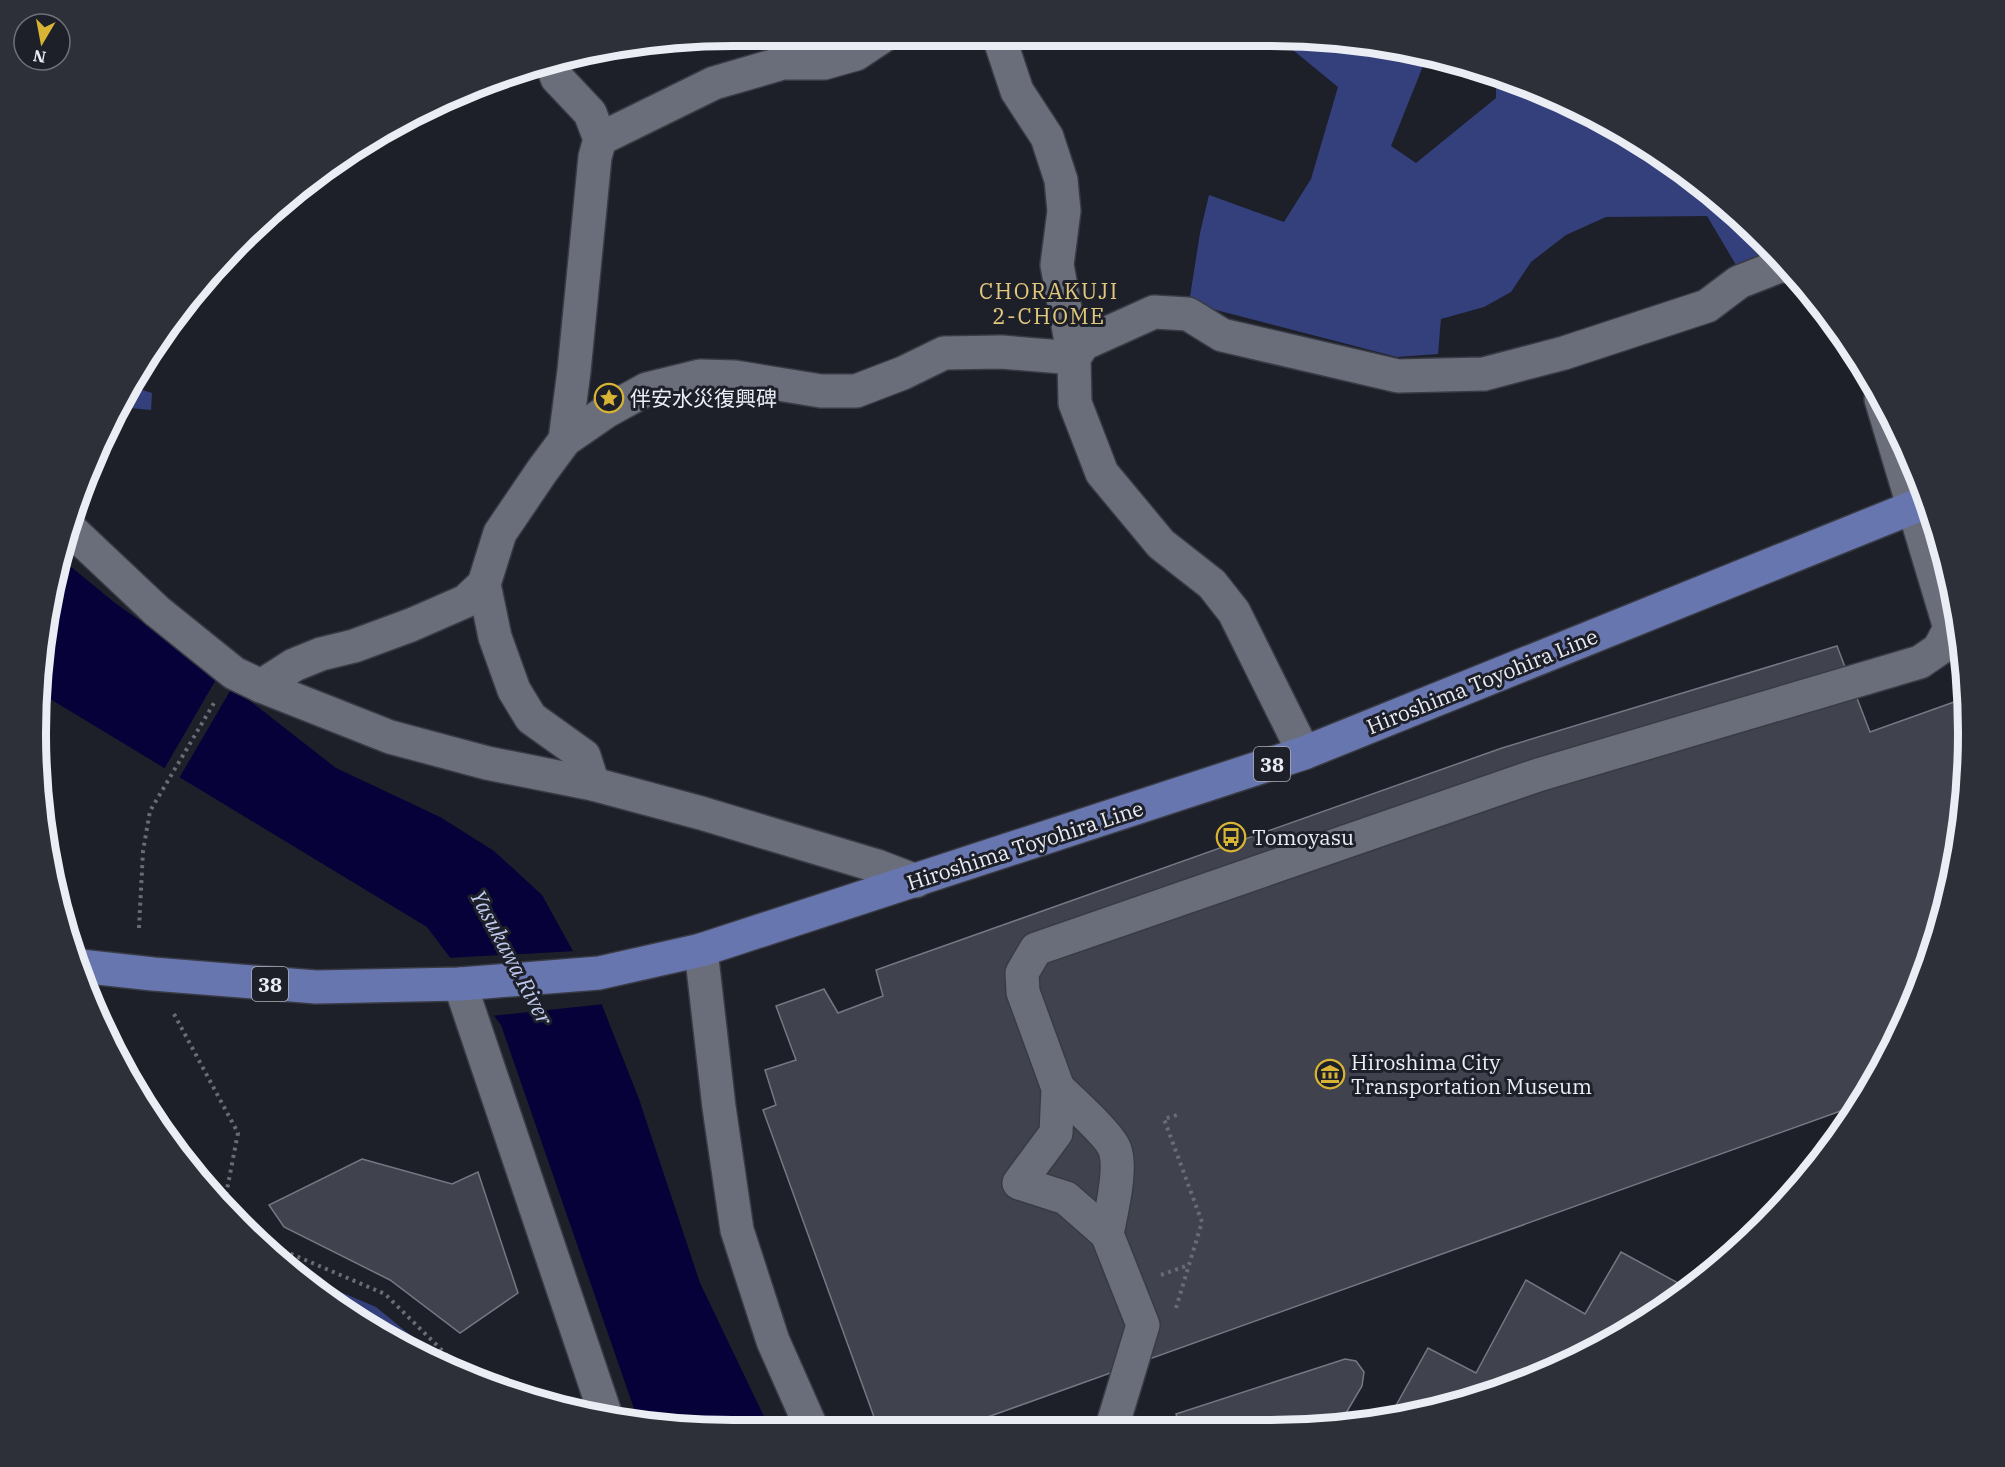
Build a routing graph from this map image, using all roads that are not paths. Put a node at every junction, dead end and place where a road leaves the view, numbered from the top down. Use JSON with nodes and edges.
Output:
{"nodes":[{"id":1,"x":868,"y":46,"type":"edge"},
{"id":2,"x":1002,"y":46,"type":"edge"},
{"id":3,"x":554,"y":70,"type":"edge"},
{"id":4,"x":600,"y":139,"type":"junction"},
{"id":5,"x":1775,"y":268,"type":"edge"},
{"id":6,"x":1074,"y":358,"type":"junction"},
{"id":7,"x":565,"y":440,"type":"junction"},
{"id":8,"x":1919,"y":504,"type":"edge"},
{"id":9,"x":1920,"y":507,"type":"edge"},
{"id":10,"x":76,"y":535,"type":"edge"},
{"id":11,"x":484,"y":584,"type":"junction"},
{"id":12,"x":261,"y":686,"type":"junction"},
{"id":13,"x":1304,"y":753,"type":"junction"},
{"id":14,"x":593,"y":784,"type":"junction"},
{"id":15,"x":916,"y":881,"type":"junction"},
{"id":16,"x":700,"y":950,"type":"junction"},
{"id":17,"x":88,"y":967,"type":"edge"},
{"id":18,"x":460,"y":984,"type":"junction"},
{"id":19,"x":1058,"y":1088,"type":"junction"},
{"id":20,"x":1097,"y":1126,"type":"junction"},
{"id":21,"x":1056,"y":1133,"type":"junction"},
{"id":22,"x":1117,"y":1175,"type":"junction"},
{"id":23,"x":1066,"y":1198,"type":"junction"},
{"id":24,"x":1107,"y":1234,"type":"junction"},
{"id":25,"x":602,"y":1408,"type":"edge"},
{"id":26,"x":808,"y":1420,"type":"edge"},
{"id":27,"x":1114,"y":1420,"type":"edge"}],
"edges":[{"from":1,"to":4,"type":"street"},
{"from":2,"to":6,"type":"street"},
{"from":3,"to":4,"type":"street"},
{"from":4,"to":7,"type":"street"},
{"from":5,"to":6,"type":"street"},
{"from":6,"to":7,"type":"street"},
{"from":6,"to":13,"type":"street"},
{"from":7,"to":11,"type":"street"},
{"from":8,"to":13,"type":"main road","name":"Hiroshima Toyohira Line","number":"38"},
{"from":9,"to":19,"type":"street"},
{"from":10,"to":12,"type":"street"},
{"from":11,"to":12,"type":"street"},
{"from":11,"to":14,"type":"street"},
{"from":12,"to":14,"type":"street"},
{"from":13,"to":15,"type":"main road","name":"Hiroshima Toyohira Line","number":"38"},
{"from":14,"to":15,"type":"street"},
{"from":15,"to":16,"type":"main road","name":"Hiroshima Toyohira Line","number":"38"},
{"from":16,"to":18,"type":"main road","name":"Hiroshima Toyohira Line","number":"38"},
{"from":16,"to":26,"type":"street"},
{"from":17,"to":18,"type":"main road","name":"Hiroshima Toyohira Line","number":"38"},
{"from":18,"to":25,"type":"street"},
{"from":19,"to":20,"type":"street"},
{"from":19,"to":21,"type":"street"},
{"from":20,"to":21,"type":"street"},
{"from":20,"to":22,"type":"street"},
{"from":21,"to":23,"type":"street"},
{"from":22,"to":23,"type":"street"},
{"from":22,"to":24,"type":"street"},
{"from":23,"to":24,"type":"street"},
{"from":24,"to":27,"type":"street"}]}
